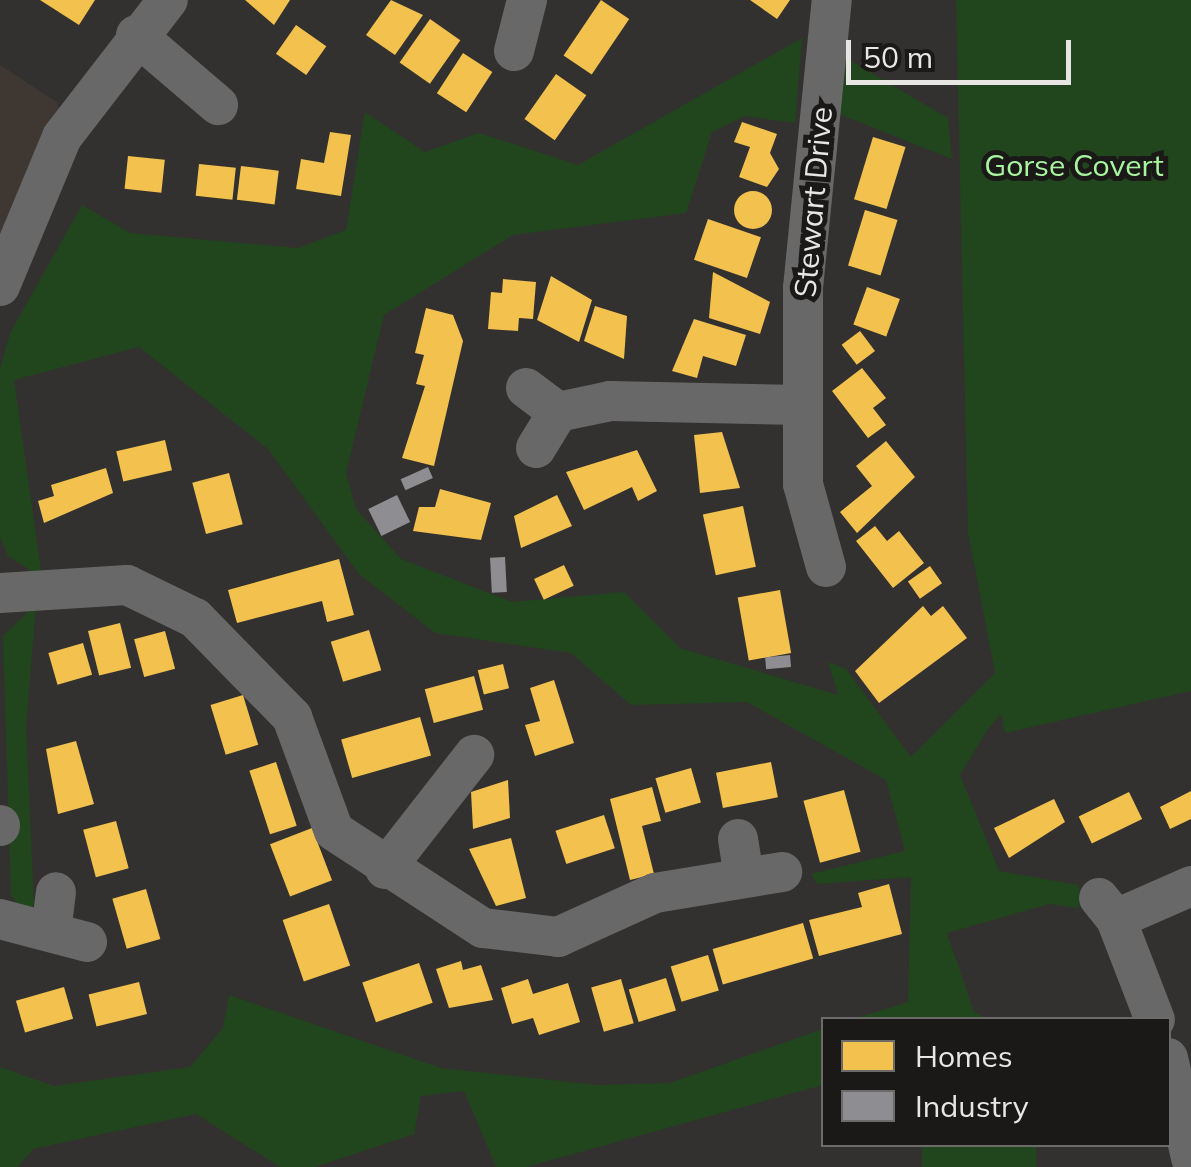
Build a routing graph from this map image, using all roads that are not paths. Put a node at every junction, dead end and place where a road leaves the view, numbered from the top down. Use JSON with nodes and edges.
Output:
{"nodes":[{"id":1,"x":168,"y":0,"type":"edge"},
{"id":2,"x":526,"y":0,"type":"edge"},
{"id":3,"x":832,"y":0,"type":"edge"},
{"id":4,"x":136,"y":35,"type":"junction"},
{"id":5,"x":514,"y":51,"type":"dead end"},
{"id":6,"x":218,"y":105,"type":"dead end"},
{"id":7,"x":0,"y":286,"type":"edge"},
{"id":8,"x":802,"y":405,"type":"junction"},
{"id":9,"x":536,"y":448,"type":"dead end"},
{"id":10,"x":826,"y":566,"type":"dead end"},
{"id":11,"x":0,"y":593,"type":"edge"},
{"id":12,"x":474,"y":755,"type":"dead end"},
{"id":13,"x":755,"y":863,"type":"dead end"},
{"id":14,"x":385,"y":869,"type":"junction"},
{"id":15,"x":1191,"y":886,"type":"edge"},
{"id":16,"x":56,"y":892,"type":"dead end"},
{"id":17,"x":0,"y":920,"type":"edge"},
{"id":18,"x":1154,"y":1017,"type":"edge"},
{"id":19,"x":1171,"y":1069,"type":"edge"},
{"id":20,"x":1191,"y":1158,"type":"edge"}],
"edges":[{"from":1,"to":4,"type":"street"},
{"from":2,"to":5,"type":"street"},
{"from":3,"to":8,"type":"street","name":"Stewart Drive"},
{"from":4,"to":6,"type":"street"},
{"from":4,"to":7,"type":"street"},
{"from":8,"to":9,"type":"street"},
{"from":8,"to":10,"type":"street","name":"Stewart Drive"},
{"from":11,"to":14,"type":"street"},
{"from":12,"to":14,"type":"street"},
{"from":13,"to":14,"type":"street"},
{"from":15,"to":18,"type":"street"},
{"from":16,"to":17,"type":"street"},
{"from":19,"to":20,"type":"street"}]}
